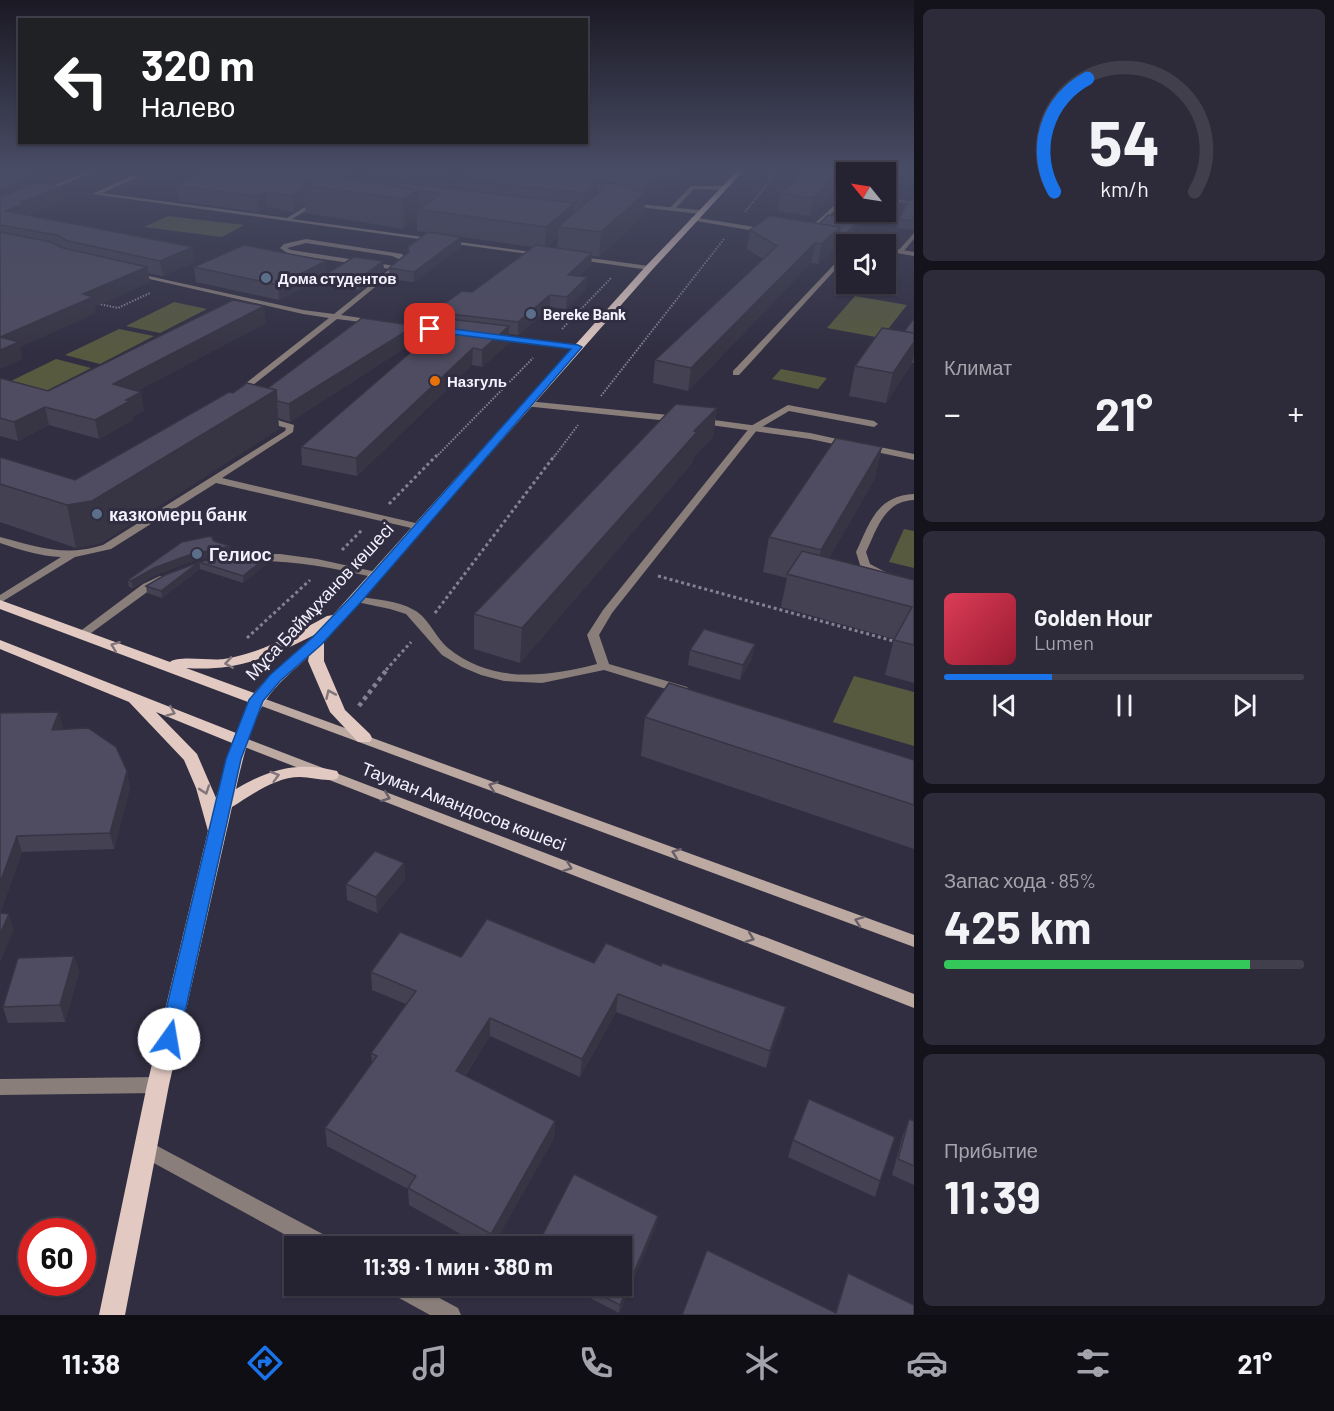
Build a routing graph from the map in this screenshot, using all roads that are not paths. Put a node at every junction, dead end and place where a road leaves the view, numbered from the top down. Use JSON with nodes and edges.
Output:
{"nodes":[{"id":1,"x":375,"y":231,"type":"edge"},
{"id":2,"x":408,"y":231,"type":"edge"},
{"id":3,"x":681,"y":231,"type":"edge"},
{"id":4,"x":769,"y":231,"type":"edge"},
{"id":5,"x":809,"y":231,"type":"edge"},
{"id":6,"x":780,"y":233,"type":"edge"},
{"id":7,"x":402,"y":235,"type":"junction"},
{"id":8,"x":791,"y":235,"type":"edge"},
{"id":9,"x":914,"y":235,"type":"edge"},
{"id":10,"x":803,"y":237,"type":"junction"},
{"id":11,"x":836,"y":242,"type":"edge"},
{"id":12,"x":554,"y":248,"type":"edge"},
{"id":13,"x":896,"y":251,"type":"edge"},
{"id":14,"x":900,"y":252,"type":"junction"},
{"id":15,"x":914,"y":254,"type":"edge"},
{"id":16,"x":569,"y":257,"type":"edge"},
{"id":17,"x":836,"y":265,"type":"edge"},
{"id":18,"x":396,"y":268,"type":"junction"},
{"id":19,"x":649,"y":268,"type":"junction"},
{"id":20,"x":128,"y":273,"type":"edge"},
{"id":21,"x":245,"y":300,"type":"junction"},
{"id":22,"x":235,"y":306,"type":"edge"},
{"id":23,"x":336,"y":317,"type":"junction"},
{"id":24,"x":383,"y":323,"type":"edge"},
{"id":25,"x":489,"y":336,"type":"edge"},
{"id":26,"x":578,"y":347,"type":"junction"},
{"id":27,"x":736,"y":373,"type":"dead end"},
{"id":28,"x":228,"y":400,"type":"edge"},
{"id":29,"x":527,"y":404,"type":"junction"},
{"id":30,"x":251,"y":416,"type":"edge"},
{"id":31,"x":874,"y":424,"type":"dead end"},
{"id":32,"x":754,"y":428,"type":"junction"},
{"id":33,"x":914,"y":457,"type":"edge"},
{"id":34,"x":217,"y":480,"type":"junction"},
{"id":35,"x":914,"y":497,"type":"edge"},
{"id":36,"x":420,"y":527,"type":"junction"},
{"id":37,"x":0,"y":540,"type":"edge"},
{"id":38,"x":71,"y":555,"type":"junction"},
{"id":39,"x":203,"y":563,"type":"edge"},
{"id":40,"x":173,"y":572,"type":"edge"},
{"id":41,"x":377,"y":575,"type":"junction"},
{"id":42,"x":914,"y":583,"type":"edge"},
{"id":43,"x":356,"y":599,"type":"junction"},
{"id":44,"x":0,"y":602,"type":"edge"},
{"id":45,"x":339,"y":615,"type":"junction"},
{"id":46,"x":83,"y":634,"type":"junction"},
{"id":47,"x":317,"y":641,"type":"junction"},
{"id":48,"x":0,"y":644,"type":"edge"},
{"id":49,"x":152,"y":660,"type":"junction"},
{"id":50,"x":604,"y":666,"type":"junction"},
{"id":51,"x":692,"y":693,"type":"edge"},
{"id":52,"x":131,"y":696,"type":"junction"},
{"id":53,"x":256,"y":700,"type":"junction"},
{"id":54,"x":364,"y":738,"type":"junction"},
{"id":55,"x":242,"y":741,"type":"junction"},
{"id":56,"x":331,"y":776,"type":"junction"},
{"id":57,"x":225,"y":802,"type":"junction"},
{"id":58,"x":217,"y":831,"type":"junction"},
{"id":59,"x":914,"y":941,"type":"edge"},
{"id":60,"x":914,"y":1001,"type":"edge"},
{"id":61,"x":158,"y":1085,"type":"junction"},
{"id":62,"x":0,"y":1087,"type":"edge"},
{"id":63,"x":146,"y":1149,"type":"junction"},
{"id":64,"x":307,"y":1236,"type":"edge"},
{"id":65,"x":416,"y":1296,"type":"edge"},
{"id":66,"x":112,"y":1315,"type":"edge"},
{"id":67,"x":451,"y":1315,"type":"edge"}],
"edges":[{"from":1,"to":7,"type":"street"},
{"from":2,"to":7,"type":"street"},
{"from":3,"to":19,"type":"main road","name":"Мұса Баймұханов көшесі"},
{"from":4,"to":6,"type":"street"},
{"from":5,"to":10,"type":"street"},
{"from":7,"to":12,"type":"street"},
{"from":8,"to":10,"type":"street"},
{"from":9,"to":14,"type":"street"},
{"from":10,"to":11,"type":"street"},
{"from":13,"to":14,"type":"street"},
{"from":14,"to":15,"type":"street"},
{"from":16,"to":19,"type":"street"},
{"from":17,"to":27,"type":"street"},
{"from":18,"to":18,"type":"street"},
{"from":18,"to":23,"type":"street"},
{"from":19,"to":26,"type":"main road","name":"Мұса Баймұханов көшесі"},
{"from":20,"to":21,"type":"street"},
{"from":21,"to":22,"type":"street"},
{"from":21,"to":23,"type":"street"},
{"from":23,"to":24,"type":"street"},
{"from":23,"to":28,"type":"street"},
{"from":25,"to":26,"type":"street"},
{"from":26,"to":29,"type":"main road","name":"Мұса Баймұханов көшесі"},
{"from":29,"to":32,"type":"street"},
{"from":29,"to":36,"type":"main road","name":"Мұса Баймұханов көшесі"},
{"from":30,"to":34,"type":"street"},
{"from":31,"to":32,"type":"street"},
{"from":32,"to":33,"type":"street"},
{"from":32,"to":50,"type":"street"},
{"from":34,"to":36,"type":"street"},
{"from":34,"to":38,"type":"street"},
{"from":35,"to":42,"type":"street"},
{"from":36,"to":41,"type":"main road","name":"Мұса Баймұханов көшесі"},
{"from":37,"to":38,"type":"street"},
{"from":38,"to":44,"type":"street"},
{"from":39,"to":41,"type":"street"},
{"from":40,"to":46,"type":"street"},
{"from":41,"to":43,"type":"main road","name":"Мұса Баймұханов көшесі"},
{"from":43,"to":45,"type":"main road","name":"Мұса Баймұханов көшесі"},
{"from":43,"to":50,"type":"street"},
{"from":44,"to":46,"type":"main road","name":"Тауман Амандосов көшесі"},
{"from":45,"to":47,"type":"main road","name":"Мұса Баймұханов көшесі"},
{"from":45,"to":49,"type":"main road","one_way":true},
{"from":49,"to":46,"type":"main road","name":"Тауман Амандосов көшесі","one_way":true},
{"from":47,"to":53,"type":"main road","name":"Мұса Баймұханов көшесі"},
{"from":54,"to":47,"type":"main road","one_way":true},
{"from":48,"to":52,"type":"main road","name":"Тауман Амандосов көшесі"},
{"from":49,"to":53,"type":"main road","name":"Тауман Амандосов көшесі"},
{"from":50,"to":51,"type":"street"},
{"from":52,"to":55,"type":"main road","name":"Тауман Амандосов көшесі","one_way":true},
{"from":52,"to":58,"type":"main road","one_way":true},
{"from":53,"to":54,"type":"main road","name":"Тауман Амандосов көшесі"},
{"from":53,"to":55,"type":"main road","name":"Мұса Баймұханов көшесі"},
{"from":59,"to":54,"type":"main road","name":"Тауман Амандосов көшесі","one_way":true},
{"from":55,"to":56,"type":"main road","name":"Тауман Амандосов көшесі"},
{"from":55,"to":57,"type":"main road","name":"Мұса Баймұханов көшесі"},
{"from":57,"to":56,"type":"main road","one_way":true},
{"from":56,"to":60,"type":"main road","name":"Тауман Амандосов көшесі","one_way":true},
{"from":57,"to":58,"type":"main road","name":"Мұса Баймұханов көшесі"},
{"from":58,"to":61,"type":"main road","name":"Мұса Баймұханов көшесі"},
{"from":61,"to":62,"type":"street"},
{"from":61,"to":63,"type":"main road","name":"Мұса Баймұханов көшесі"},
{"from":63,"to":64,"type":"street"},
{"from":63,"to":66,"type":"main road","name":"Мұса Баймұханов көшесі"},
{"from":65,"to":67,"type":"street"}]}
